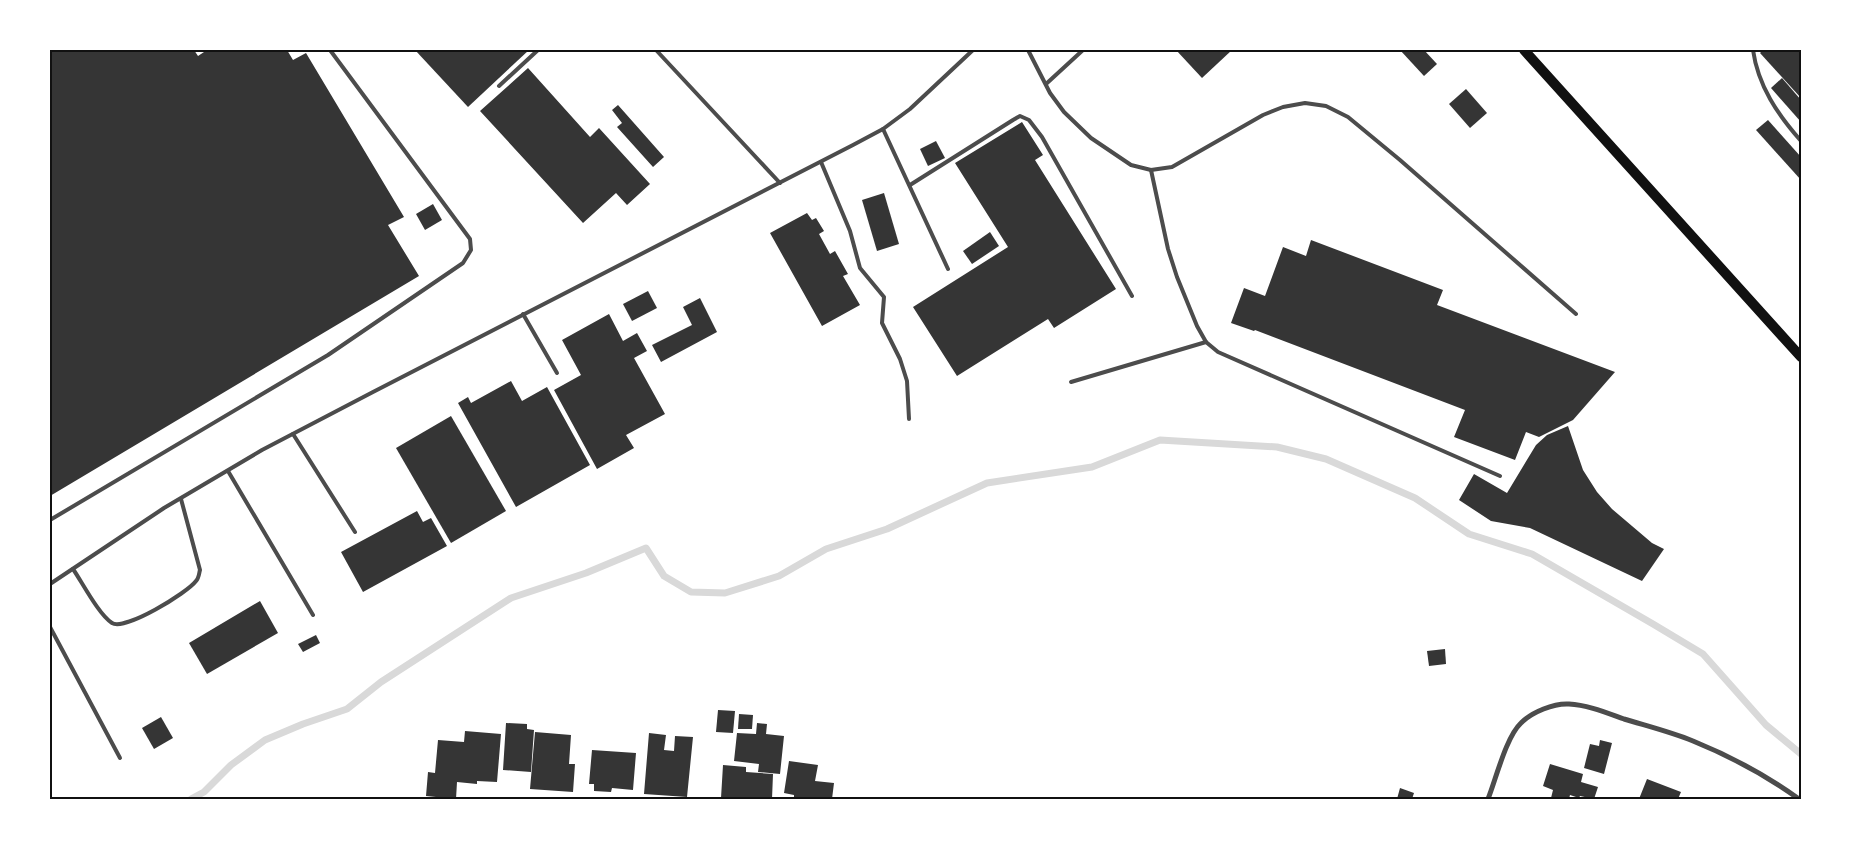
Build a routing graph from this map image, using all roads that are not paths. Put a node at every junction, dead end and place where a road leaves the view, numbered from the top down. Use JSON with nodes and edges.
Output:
{"nodes":[{"id":1,"x":330,"y":50,"type":"edge"},
{"id":2,"x":538,"y":50,"type":"edge"},
{"id":3,"x":656,"y":50,"type":"edge"},
{"id":4,"x":973,"y":50,"type":"edge"},
{"id":5,"x":1028,"y":50,"type":"edge"},
{"id":6,"x":1083,"y":50,"type":"edge"},
{"id":7,"x":1524,"y":50,"type":"edge"},
{"id":8,"x":1752,"y":50,"type":"edge"},
{"id":9,"x":1046,"y":84,"type":"junction"},
{"id":10,"x":499,"y":86,"type":"dead end"},
{"id":11,"x":883,"y":128,"type":"junction"},
{"id":12,"x":1801,"y":141,"type":"edge"},
{"id":13,"x":821,"y":162,"type":"junction"},
{"id":14,"x":1152,"y":170,"type":"junction"},
{"id":15,"x":780,"y":183,"type":"junction"},
{"id":16,"x":910,"y":185,"type":"junction"},
{"id":17,"x":948,"y":269,"type":"dead end"},
{"id":18,"x":1132,"y":296,"type":"dead end"},
{"id":19,"x":523,"y":314,"type":"junction"},
{"id":20,"x":1576,"y":314,"type":"dead end"},
{"id":21,"x":1206,"y":342,"type":"junction"},
{"id":22,"x":1801,"y":357,"type":"edge"},
{"id":23,"x":558,"y":373,"type":"dead end"},
{"id":24,"x":1071,"y":382,"type":"dead end"},
{"id":25,"x":909,"y":419,"type":"dead end"},
{"id":26,"x":293,"y":434,"type":"junction"},
{"id":27,"x":228,"y":471,"type":"junction"},
{"id":28,"x":1500,"y":476,"type":"dead end"},
{"id":29,"x":181,"y":499,"type":"junction"},
{"id":30,"x":50,"y":520,"type":"edge"},
{"id":31,"x":355,"y":532,"type":"dead end"},
{"id":32,"x":73,"y":569,"type":"junction"},
{"id":33,"x":50,"y":584,"type":"edge"},
{"id":34,"x":312,"y":615,"type":"dead end"},
{"id":35,"x":50,"y":626,"type":"edge"},
{"id":36,"x":120,"y":758,"type":"dead end"},
{"id":37,"x":1488,"y":799,"type":"edge"},
{"id":38,"x":1799,"y":799,"type":"edge"}],
"edges":[{"from":1,"to":30,"type":"lane"},
{"from":2,"to":10,"type":"lane"},
{"from":3,"to":15,"type":"lane"},
{"from":4,"to":11,"type":"lane"},
{"from":5,"to":9,"type":"lane"},
{"from":6,"to":9,"type":"lane"},
{"from":7,"to":22,"type":"main road"},
{"from":8,"to":12,"type":"lane"},
{"from":9,"to":14,"type":"lane"},
{"from":11,"to":13,"type":"lane"},
{"from":11,"to":16,"type":"lane"},
{"from":13,"to":15,"type":"lane"},
{"from":13,"to":25,"type":"lane"},
{"from":14,"to":20,"type":"lane"},
{"from":14,"to":21,"type":"lane"},
{"from":15,"to":19,"type":"lane"},
{"from":16,"to":17,"type":"lane"},
{"from":16,"to":18,"type":"lane"},
{"from":19,"to":23,"type":"lane"},
{"from":19,"to":26,"type":"lane"},
{"from":21,"to":24,"type":"lane"},
{"from":21,"to":28,"type":"lane"},
{"from":26,"to":27,"type":"lane"},
{"from":26,"to":31,"type":"lane"},
{"from":27,"to":29,"type":"lane"},
{"from":27,"to":34,"type":"lane"},
{"from":29,"to":32,"type":"lane"},
{"from":29,"to":32,"type":"lane"},
{"from":32,"to":33,"type":"lane"},
{"from":35,"to":36,"type":"lane"},
{"from":37,"to":38,"type":"street"}]}
